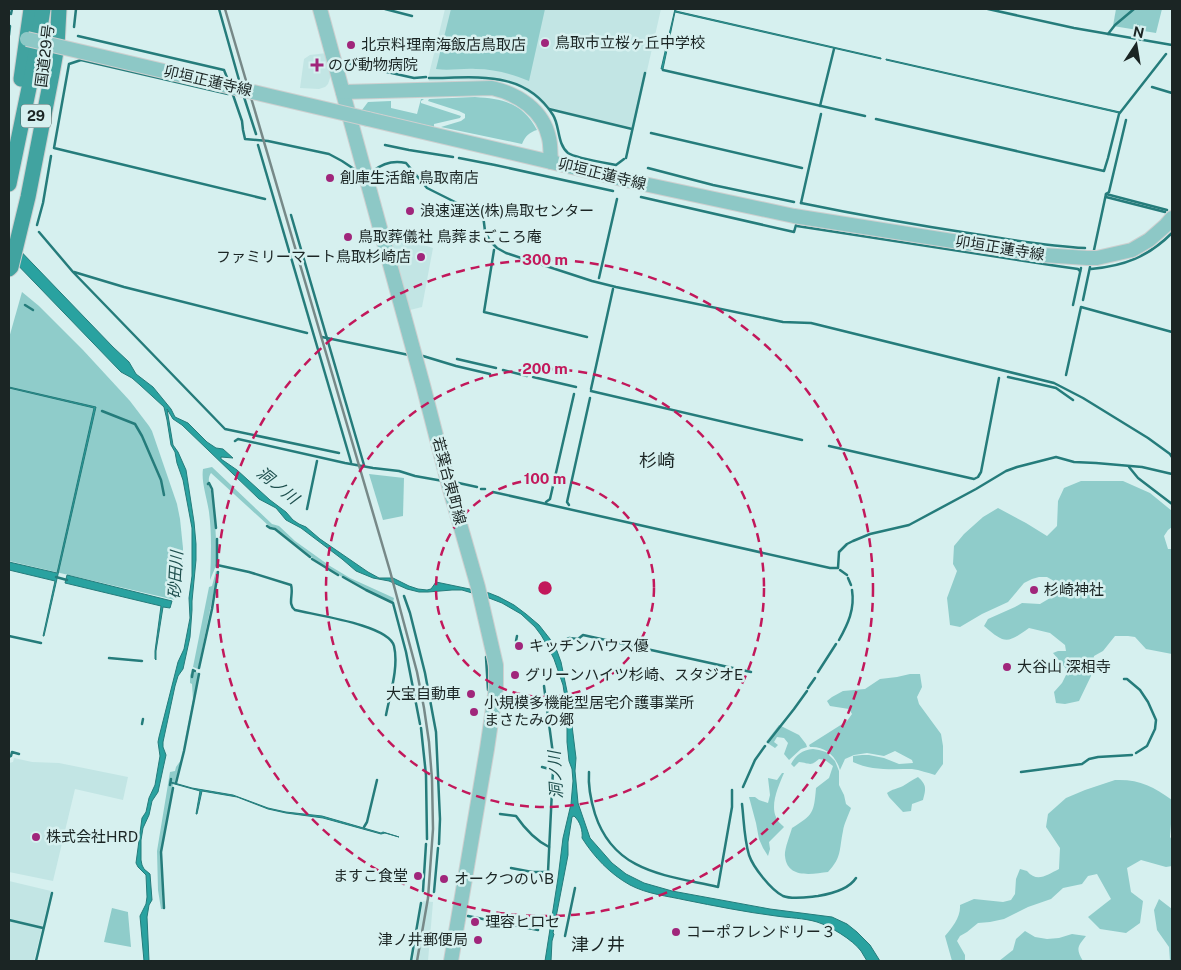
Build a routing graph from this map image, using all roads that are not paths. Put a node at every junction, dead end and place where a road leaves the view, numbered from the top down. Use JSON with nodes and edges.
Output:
{"nodes":[{"id":1,"x":31,"y":9,"type":"edge"},
{"id":2,"x":43,"y":9,"type":"edge"},
{"id":3,"x":50,"y":9,"type":"edge"},
{"id":4,"x":60,"y":9,"type":"edge"},
{"id":5,"x":320,"y":9,"type":"edge"},
{"id":6,"x":27,"y":39,"type":"junction"},
{"id":7,"x":57,"y":46,"type":"junction"},
{"id":8,"x":343,"y":92,"type":"junction"},
{"id":9,"x":9,"y":148,"type":"edge"},
{"id":10,"x":551,"y":162,"type":"junction"},
{"id":11,"x":9,"y":184,"type":"edge"},
{"id":12,"x":1172,"y":218,"type":"edge"},
{"id":13,"x":18,"y":224,"type":"junction"},
{"id":14,"x":9,"y":250,"type":"edge"},
{"id":15,"x":9,"y":269,"type":"edge"},
{"id":16,"x":451,"y":961,"type":"edge"}],
"edges":[{"from":1,"to":6,"type":"highway"},
{"from":2,"to":11,"type":"highway","name":"国道29号","number":"29"},
{"from":3,"to":13,"type":"highway","name":"国道29号","number":"29"},
{"from":4,"to":7,"type":"highway"},
{"from":5,"to":8,"type":"main road","name":"若葉台東町線"},
{"from":6,"to":7,"type":"main road","name":"卯垣正蓮寺線","bridge":true},
{"from":6,"to":9,"type":"highway"},
{"from":7,"to":10,"type":"main road","name":"卯垣正蓮寺線","bridge":true},
{"from":7,"to":13,"type":"highway"},
{"from":8,"to":10,"type":"main road"},
{"from":8,"to":16,"type":"main road","name":"若葉台東町線"},
{"from":10,"to":12,"type":"main road","name":"卯垣正蓮寺線"},
{"from":13,"to":14,"type":"highway","name":"国道29号","number":"29"},
{"from":13,"to":15,"type":"highway"}]}
